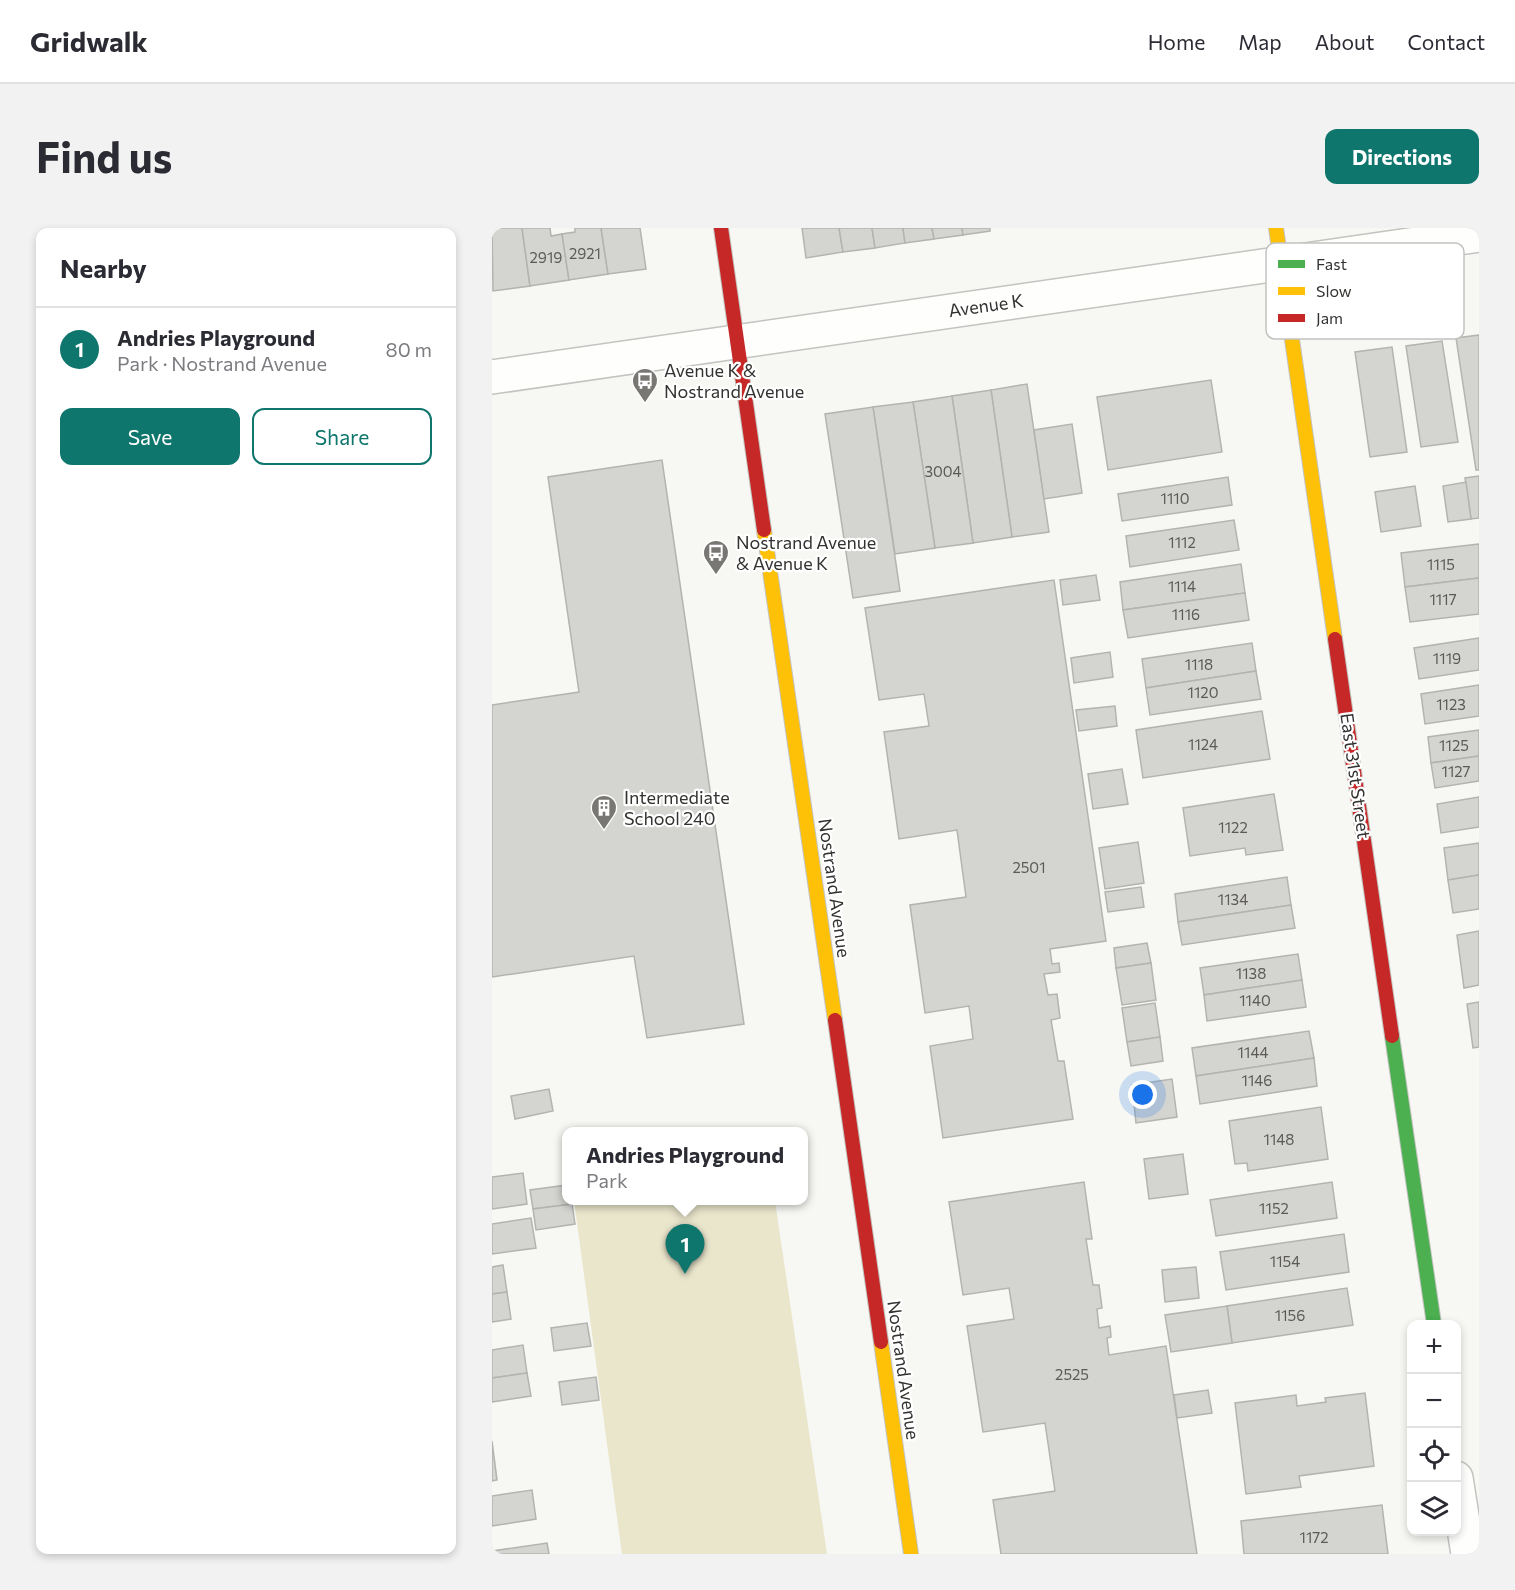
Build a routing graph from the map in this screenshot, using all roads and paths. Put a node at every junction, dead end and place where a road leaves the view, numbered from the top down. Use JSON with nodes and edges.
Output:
{"nodes":[{"id":1,"x":721,"y":228,"type":"edge"},
{"id":2,"x":1276,"y":228,"type":"edge"},
{"id":3,"x":1479,"y":235,"type":"edge"},
{"id":4,"x":1278,"y":243,"type":"edge"},
{"id":5,"x":1424,"y":243,"type":"edge"},
{"id":6,"x":1266,"y":266,"type":"edge"},
{"id":7,"x":1291,"y":339,"type":"edge"},
{"id":8,"x":737,"y":342,"type":"junction"},
{"id":9,"x":492,"y":377,"type":"edge"},
{"id":10,"x":1433,"y":1320,"type":"edge"},
{"id":11,"x":1457,"y":1482,"type":"edge"},
{"id":12,"x":911,"y":1554,"type":"edge"},
{"id":13,"x":1468,"y":1554,"type":"edge"}],
"edges":[{"from":1,"to":8,"type":"main road","name":"Nostrand Avenue"},
{"from":2,"to":4,"type":"main road","name":"East 31st Street"},
{"from":3,"to":5,"type":"street","name":"Avenue K"},
{"from":6,"to":8,"type":"street","name":"Avenue K"},
{"from":7,"to":10,"type":"main road","name":"East 31st Street"},
{"from":8,"to":9,"type":"street","name":"Avenue K"},
{"from":8,"to":12,"type":"main road","name":"Nostrand Avenue"},
{"from":11,"to":13,"type":"street"}]}
